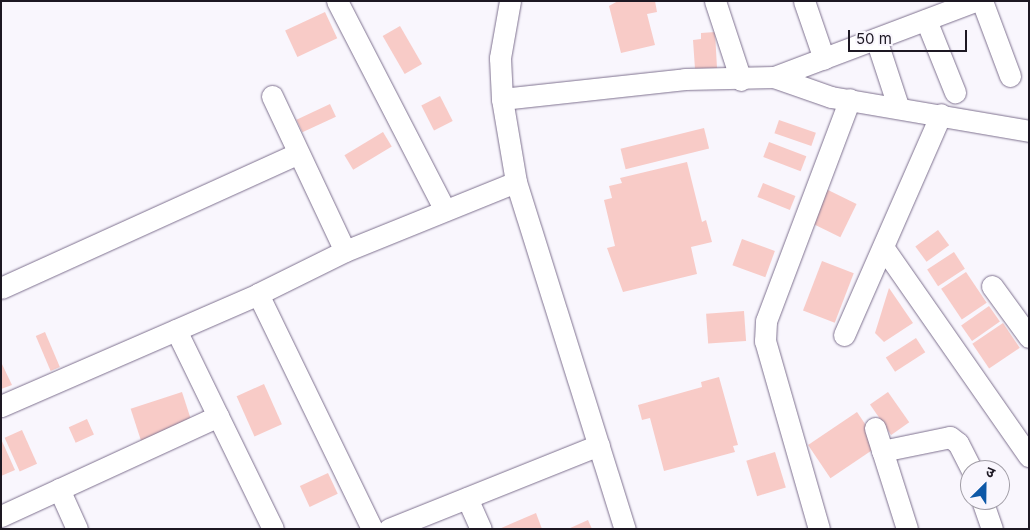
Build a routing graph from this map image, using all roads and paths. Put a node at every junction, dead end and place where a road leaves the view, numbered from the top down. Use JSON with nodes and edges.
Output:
{"nodes":[{"id":1,"x":337,"y":1,"type":"edge"},
{"id":2,"x":510,"y":1,"type":"edge"},
{"id":3,"x":715,"y":1,"type":"edge"},
{"id":4,"x":804,"y":1,"type":"edge"},
{"id":5,"x":975,"y":1,"type":"edge"},
{"id":6,"x":982,"y":1,"type":"edge"},
{"id":7,"x":926,"y":20,"type":"junction"},
{"id":8,"x":876,"y":39,"type":"junction"},
{"id":9,"x":824,"y":59,"type":"junction"},
{"id":10,"x":1010,"y":76,"type":"dead end"},
{"id":11,"x":774,"y":77,"type":"junction"},
{"id":12,"x":741,"y":80,"type":"junction"},
{"id":13,"x":955,"y":92,"type":"dead end"},
{"id":14,"x":272,"y":96,"type":"dead end"},
{"id":15,"x":502,"y":99,"type":"junction"},
{"id":16,"x":850,"y":99,"type":"junction"},
{"id":17,"x":898,"y":106,"type":"junction"},
{"id":18,"x":941,"y":114,"type":"junction"},
{"id":19,"x":1029,"y":131,"type":"edge"},
{"id":20,"x":296,"y":154,"type":"junction"},
{"id":21,"x":516,"y":182,"type":"junction"},
{"id":22,"x":445,"y":210,"type":"junction"},
{"id":23,"x":883,"y":247,"type":"junction"},
{"id":24,"x":345,"y":252,"type":"junction"},
{"id":25,"x":992,"y":286,"type":"dead end"},
{"id":26,"x":1,"y":288,"type":"edge"},
{"id":27,"x":258,"y":294,"type":"junction"},
{"id":28,"x":176,"y":330,"type":"junction"},
{"id":29,"x":844,"y":335,"type":"dead end"},
{"id":30,"x":1029,"y":337,"type":"edge"},
{"id":31,"x":1,"y":406,"type":"edge"},
{"id":32,"x":218,"y":416,"type":"junction"},
{"id":33,"x":875,"y":428,"type":"dead end"},
{"id":34,"x":599,"y":445,"type":"junction"},
{"id":35,"x":882,"y":451,"type":"junction"},
{"id":36,"x":1029,"y":456,"type":"edge"},
{"id":37,"x":967,"y":460,"type":"edge"},
{"id":38,"x":59,"y":489,"type":"junction"},
{"id":39,"x":467,"y":498,"type":"junction"},
{"id":40,"x":985,"y":510,"type":"edge"},
{"id":41,"x":1,"y":516,"type":"edge"},
{"id":42,"x":77,"y":529,"type":"edge"},
{"id":43,"x":273,"y":529,"type":"edge"},
{"id":44,"x":372,"y":529,"type":"edge"},
{"id":45,"x":389,"y":529,"type":"edge"},
{"id":46,"x":481,"y":529,"type":"edge"},
{"id":47,"x":625,"y":529,"type":"edge"},
{"id":48,"x":819,"y":529,"type":"edge"},
{"id":49,"x":907,"y":529,"type":"edge"},
{"id":50,"x":992,"y":529,"type":"edge"}],
"edges":[{"from":1,"to":22,"type":"street"},
{"from":2,"to":15,"type":"street"},
{"from":3,"to":12,"type":"street"},
{"from":4,"to":9,"type":"street"},
{"from":5,"to":7,"type":"street"},
{"from":6,"to":10,"type":"street"},
{"from":7,"to":8,"type":"street"},
{"from":7,"to":13,"type":"street"},
{"from":8,"to":9,"type":"street"},
{"from":8,"to":17,"type":"street"},
{"from":9,"to":11,"type":"street"},
{"from":11,"to":12,"type":"street"},
{"from":11,"to":16,"type":"street"},
{"from":12,"to":15,"type":"street"},
{"from":14,"to":20,"type":"street"},
{"from":15,"to":21,"type":"street"},
{"from":16,"to":17,"type":"street"},
{"from":16,"to":48,"type":"street"},
{"from":17,"to":18,"type":"street"},
{"from":18,"to":19,"type":"street"},
{"from":18,"to":23,"type":"street"},
{"from":20,"to":24,"type":"street"},
{"from":20,"to":26,"type":"street"},
{"from":21,"to":22,"type":"street"},
{"from":21,"to":34,"type":"street"},
{"from":22,"to":24,"type":"street"},
{"from":23,"to":29,"type":"street"},
{"from":23,"to":36,"type":"street"},
{"from":24,"to":27,"type":"street"},
{"from":25,"to":30,"type":"street"},
{"from":27,"to":28,"type":"street"},
{"from":27,"to":44,"type":"street"},
{"from":28,"to":31,"type":"street"},
{"from":28,"to":32,"type":"street"},
{"from":32,"to":38,"type":"street"},
{"from":32,"to":43,"type":"street"},
{"from":33,"to":35,"type":"street"},
{"from":34,"to":39,"type":"street"},
{"from":34,"to":47,"type":"street"},
{"from":35,"to":37,"type":"street"},
{"from":35,"to":49,"type":"street"},
{"from":38,"to":41,"type":"street"},
{"from":38,"to":42,"type":"street"},
{"from":39,"to":45,"type":"street"},
{"from":39,"to":46,"type":"street"},
{"from":40,"to":50,"type":"street"}]}
